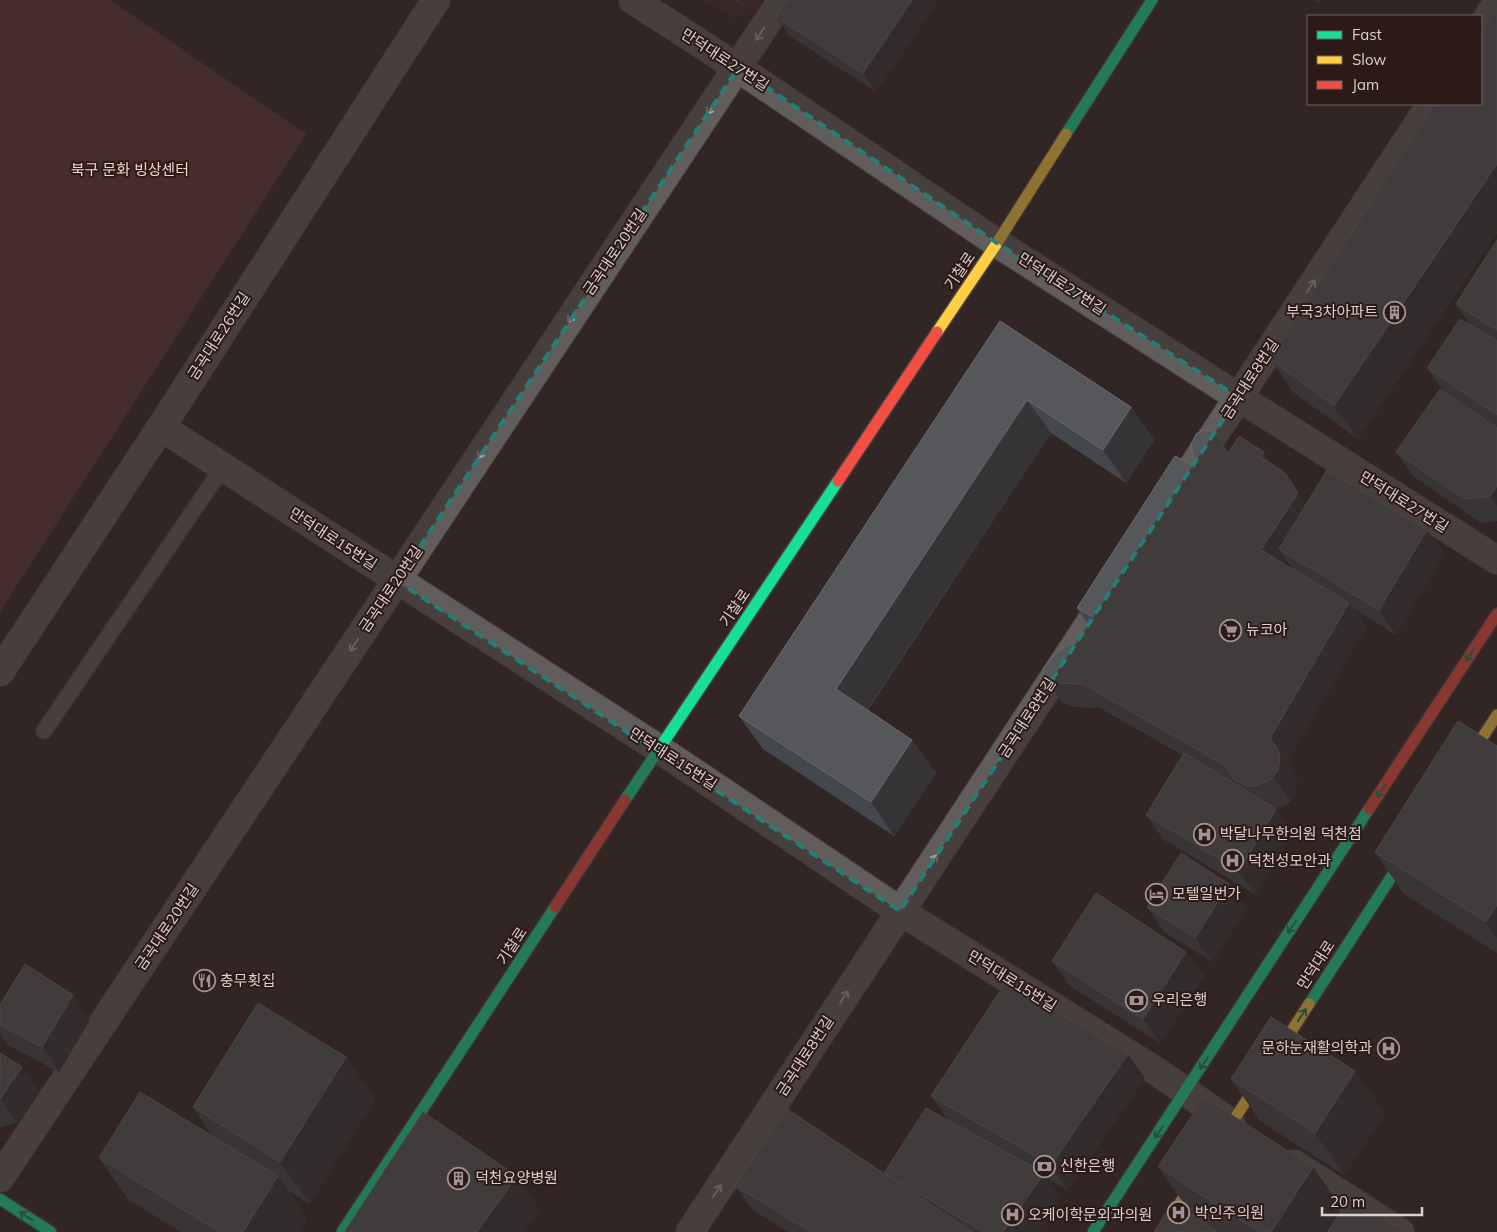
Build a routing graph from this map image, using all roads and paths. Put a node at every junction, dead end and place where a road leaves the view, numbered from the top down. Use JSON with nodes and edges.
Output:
{"nodes":[{"id":1,"x":436,"y":0,"type":"edge"},
{"id":2,"x":633,"y":0,"type":"edge"},
{"id":3,"x":782,"y":0,"type":"edge"},
{"id":4,"x":1152,"y":0,"type":"edge"},
{"id":5,"x":1497,"y":4,"type":"edge"},
{"id":6,"x":1482,"y":26,"type":"edge"},
{"id":7,"x":738,"y":68,"type":"junction"},
{"id":8,"x":1430,"y":105,"type":"edge"},
{"id":9,"x":997,"y":243,"type":"junction"},
{"id":10,"x":1238,"y":397,"type":"junction"},
{"id":11,"x":161,"y":427,"type":"junction"},
{"id":12,"x":223,"y":467,"type":"junction"},
{"id":13,"x":1162,"y":513,"type":"edge"},
{"id":14,"x":1497,"y":560,"type":"edge"},
{"id":15,"x":1124,"y":571,"type":"edge"},
{"id":16,"x":397,"y":581,"type":"junction"},
{"id":17,"x":1497,"y":614,"type":"edge"},
{"id":18,"x":0,"y":672,"type":"edge"},
{"id":19,"x":1497,"y":714,"type":"edge"},
{"id":20,"x":44,"y":731,"type":"dead end"},
{"id":21,"x":659,"y":750,"type":"junction"},
{"id":22,"x":1459,"y":773,"type":"edge"},
{"id":23,"x":1416,"y":840,"type":"edge"},
{"id":24,"x":900,"y":911,"type":"junction"},
{"id":25,"x":1185,"y":1091,"type":"junction"},
{"id":26,"x":1231,"y":1124,"type":"junction"},
{"id":27,"x":0,"y":1178,"type":"edge"},
{"id":28,"x":0,"y":1199,"type":"edge"},
{"id":29,"x":51,"y":1232,"type":"edge"},
{"id":30,"x":342,"y":1232,"type":"edge"},
{"id":31,"x":690,"y":1232,"type":"edge"},
{"id":32,"x":1093,"y":1232,"type":"edge"},
{"id":33,"x":1161,"y":1232,"type":"edge"},
{"id":34,"x":1400,"y":1232,"type":"edge"}],
"edges":[{"from":1,"to":11,"type":"street","name":"금곡대로26번길"},
{"from":2,"to":7,"type":"street","name":"만덕대로27번길"},
{"from":3,"to":7,"type":"street","name":"금곡대로20번길","one_way":true},
{"from":4,"to":9,"type":"street","name":"기찰로"},
{"from":5,"to":6,"type":"street"},
{"from":7,"to":9,"type":"street","name":"만덕대로27번길"},
{"from":7,"to":16,"type":"street","name":"금곡대로20번길","one_way":true},
{"from":10,"to":8,"type":"street","name":"금곡대로8번길","one_way":true},
{"from":9,"to":10,"type":"street","name":"만덕대로27번길"},
{"from":9,"to":21,"type":"street","name":"기찰로"},
{"from":10,"to":13,"type":"street","name":"금곡대로8번길"},
{"from":10,"to":14,"type":"street","name":"만덕대로27번길"},
{"from":11,"to":12,"type":"street","name":"만덕대로15번길"},
{"from":11,"to":18,"type":"street","name":"금곡대로26번길"},
{"from":12,"to":16,"type":"street","name":"만덕대로15번길"},
{"from":12,"to":20,"type":"lane"},
{"from":24,"to":15,"type":"street","name":"금곡대로8번길","one_way":true},
{"from":16,"to":21,"type":"street","name":"만덕대로15번길"},
{"from":16,"to":27,"type":"street","name":"금곡대로20번길","one_way":true},
{"from":17,"to":25,"type":"street","one_way":true},
{"from":19,"to":22,"type":"street"},
{"from":21,"to":24,"type":"street","name":"만덕대로15번길"},
{"from":21,"to":30,"type":"street","name":"기찰로"},
{"from":26,"to":23,"type":"street","name":"만덕대로","one_way":true},
{"from":24,"to":25,"type":"street","name":"만덕대로15번길"},
{"from":31,"to":24,"type":"street","name":"금곡대로8번길","one_way":true},
{"from":25,"to":26,"type":"street","name":"만덕대로15번길"},
{"from":25,"to":32,"type":"street","one_way":true},
{"from":26,"to":33,"type":"street","name":"만덕대로"},
{"from":26,"to":34,"type":"street","name":"만덕대로15번길"},
{"from":29,"to":28,"type":"street","one_way":true}]}
